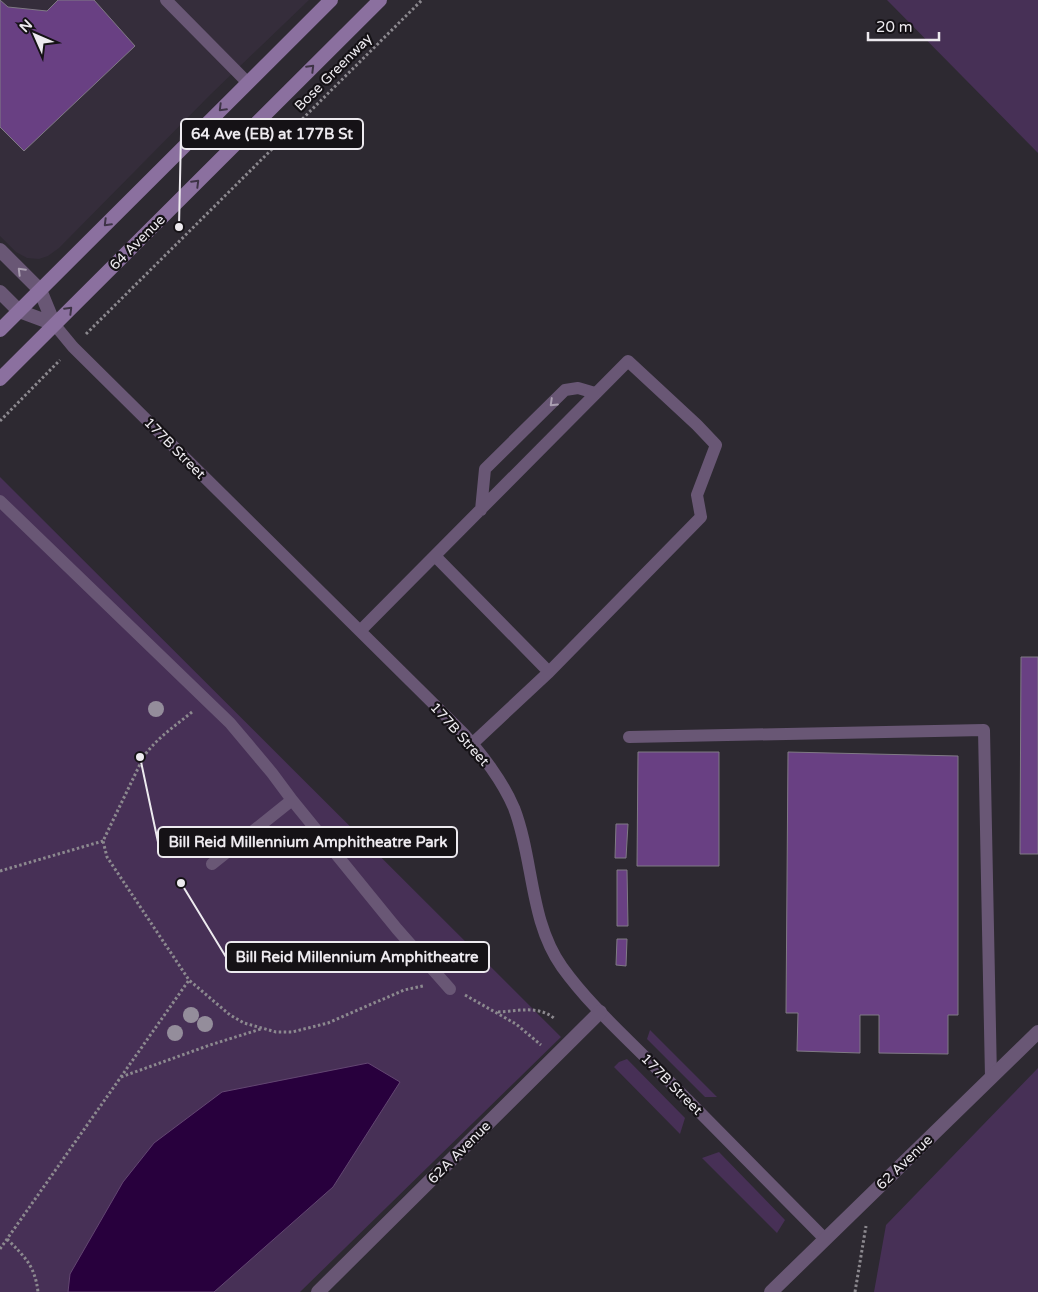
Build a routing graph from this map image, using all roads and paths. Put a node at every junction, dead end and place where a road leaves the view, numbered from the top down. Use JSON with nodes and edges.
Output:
{"nodes":[{"id":1,"x":166,"y":0,"type":"edge"},
{"id":2,"x":331,"y":0,"type":"edge"},
{"id":3,"x":380,"y":0,"type":"edge"},
{"id":4,"x":422,"y":0,"type":"edge"},
{"id":5,"x":248,"y":83,"type":"junction"},
{"id":6,"x":0,"y":250,"type":"edge"},
{"id":7,"x":40,"y":290,"type":"junction"},
{"id":8,"x":0,"y":292,"type":"edge"},
{"id":9,"x":19,"y":311,"type":"junction"},
{"id":10,"x":54,"y":324,"type":"junction"},
{"id":11,"x":91,"y":329,"type":"dead end"},
{"id":12,"x":0,"y":330,"type":"edge"},
{"id":13,"x":53,"y":368,"type":"dead end"},
{"id":14,"x":0,"y":379,"type":"edge"},
{"id":15,"x":595,"y":394,"type":"junction"},
{"id":16,"x":0,"y":421,"type":"edge"},
{"id":17,"x":0,"y":501,"type":"edge"},
{"id":18,"x":481,"y":510,"type":"junction"},
{"id":19,"x":435,"y":556,"type":"junction"},
{"id":20,"x":360,"y":631,"type":"junction"},
{"id":21,"x":549,"y":672,"type":"junction"},
{"id":22,"x":207,"y":701,"type":"junction"},
{"id":23,"x":629,"y":736,"type":"dead end"},
{"id":24,"x":472,"y":744,"type":"junction"},
{"id":25,"x":292,"y":800,"type":"junction"},
{"id":26,"x":102,"y":841,"type":"junction"},
{"id":27,"x":212,"y":864,"type":"dead end"},
{"id":28,"x":0,"y":871,"type":"edge"},
{"id":29,"x":189,"y":980,"type":"junction"},
{"id":30,"x":450,"y":989,"type":"junction"},
{"id":31,"x":497,"y":1012,"type":"junction"},
{"id":32,"x":600,"y":1012,"type":"junction"},
{"id":33,"x":555,"y":1019,"type":"dead end"},
{"id":34,"x":262,"y":1029,"type":"junction"},
{"id":35,"x":1038,"y":1032,"type":"edge"},
{"id":36,"x":545,"y":1049,"type":"dead end"},
{"id":37,"x":120,"y":1078,"type":"junction"},
{"id":38,"x":991,"y":1078,"type":"junction"},
{"id":39,"x":871,"y":1194,"type":"junction"},
{"id":40,"x":7,"y":1239,"type":"junction"},
{"id":41,"x":825,"y":1239,"type":"junction"},
{"id":42,"x":0,"y":1249,"type":"edge"},
{"id":43,"x":38,"y":1292,"type":"edge"},
{"id":44,"x":318,"y":1292,"type":"edge"},
{"id":45,"x":771,"y":1292,"type":"edge"},
{"id":46,"x":855,"y":1292,"type":"edge"}],
"edges":[{"from":1,"to":5,"type":"lane"},
{"from":2,"to":5,"type":"main road"},
{"from":10,"to":3,"type":"main road","name":"64 Avenue","one_way":true},
{"from":4,"to":11,"type":"path","name":"Bose Greenway"},
{"from":5,"to":7,"type":"main road","one_way":true},
{"from":7,"to":6,"type":"street","name":"177B Street","one_way":true},
{"from":7,"to":9,"type":"main road"},
{"from":7,"to":10,"type":"street","name":"177B Street"},
{"from":8,"to":9,"type":"street"},
{"from":9,"to":10,"type":"street"},
{"from":9,"to":12,"type":"main road"},
{"from":10,"to":14,"type":"main road","name":"64 Avenue"},
{"from":10,"to":20,"type":"lane","name":"177B Street"},
{"from":13,"to":16,"type":"path"},
{"from":15,"to":18,"type":"lane"},
{"from":15,"to":18,"type":"lane","one_way":true},
{"from":15,"to":21,"type":"lane"},
{"from":17,"to":22,"type":"lane"},
{"from":18,"to":19,"type":"lane"},
{"from":19,"to":20,"type":"lane"},
{"from":19,"to":21,"type":"lane"},
{"from":20,"to":24,"type":"lane","name":"177B Street"},
{"from":21,"to":24,"type":"lane"},
{"from":22,"to":25,"type":"lane"},
{"from":22,"to":26,"type":"path"},
{"from":23,"to":38,"type":"lane"},
{"from":24,"to":32,"type":"lane","name":"177B Street"},
{"from":25,"to":27,"type":"lane"},
{"from":25,"to":30,"type":"lane"},
{"from":26,"to":28,"type":"path"},
{"from":26,"to":29,"type":"path"},
{"from":29,"to":34,"type":"path"},
{"from":29,"to":37,"type":"path"},
{"from":30,"to":31,"type":"path"},
{"from":30,"to":34,"type":"path"},
{"from":31,"to":33,"type":"path"},
{"from":31,"to":36,"type":"path"},
{"from":32,"to":41,"type":"lane","name":"177B Street"},
{"from":32,"to":44,"type":"street","name":"62A Avenue"},
{"from":34,"to":37,"type":"path"},
{"from":35,"to":38,"type":"street","name":"62 Avenue"},
{"from":37,"to":40,"type":"path"},
{"from":38,"to":39,"type":"street","name":"62 Avenue"},
{"from":39,"to":41,"type":"street","name":"62 Avenue"},
{"from":39,"to":46,"type":"path"},
{"from":40,"to":42,"type":"path"},
{"from":40,"to":43,"type":"path"},
{"from":41,"to":45,"type":"street","name":"62 Avenue"}]}
